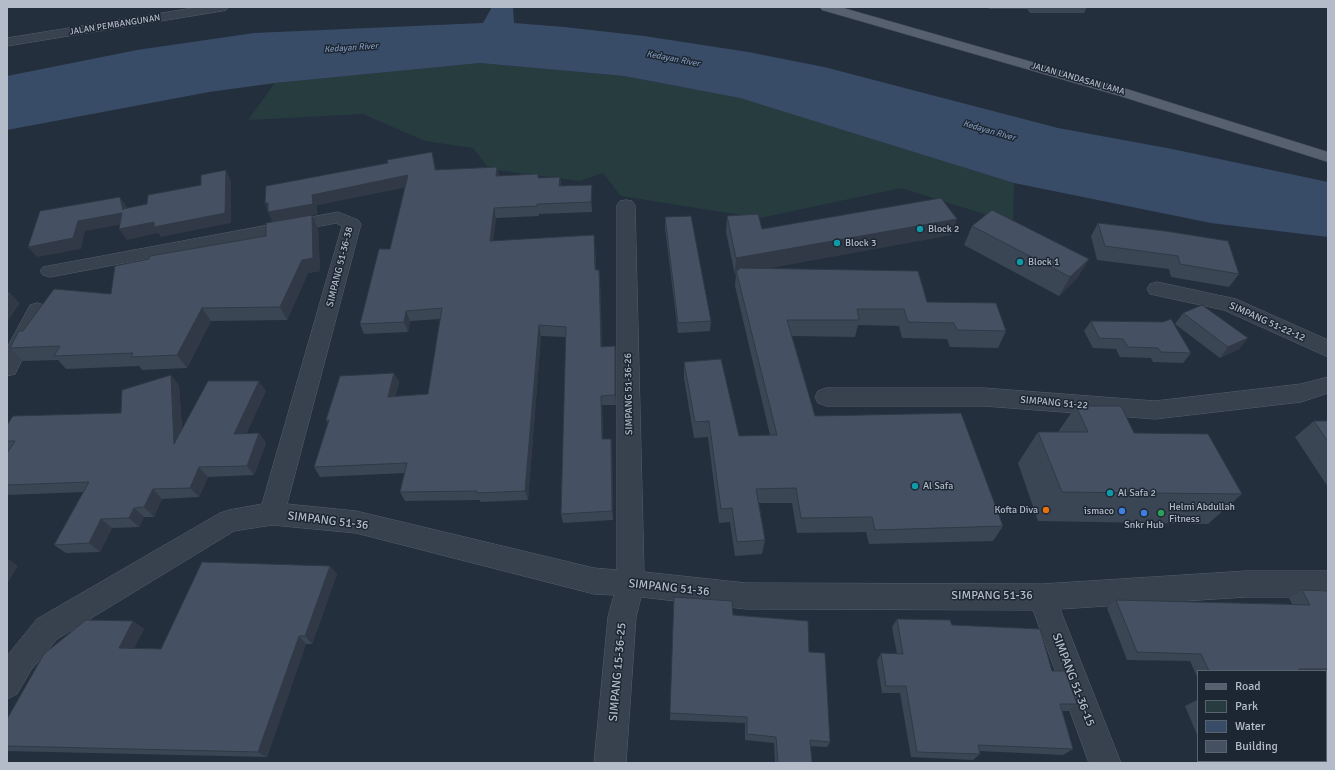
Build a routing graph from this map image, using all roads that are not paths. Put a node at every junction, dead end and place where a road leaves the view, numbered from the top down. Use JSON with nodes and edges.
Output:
{"nodes":[{"id":1,"x":172,"y":7,"type":"edge"},
{"id":2,"x":222,"y":7,"type":"edge"},
{"id":3,"x":826,"y":7,"type":"edge"},
{"id":4,"x":864,"y":7,"type":"edge"},
{"id":5,"x":7,"y":33,"type":"edge"},
{"id":6,"x":7,"y":42,"type":"edge"},
{"id":7,"x":1328,"y":144,"type":"edge"},
{"id":8,"x":1328,"y":157,"type":"edge"},
{"id":9,"x":626,"y":204,"type":"dead end"},
{"id":10,"x":50,"y":270,"type":"dead end"},
{"id":11,"x":1157,"y":288,"type":"dead end"},
{"id":12,"x":37,"y":310,"type":"edge"},
{"id":13,"x":1328,"y":350,"type":"edge"},
{"id":14,"x":7,"y":368,"type":"edge"},
{"id":15,"x":1328,"y":385,"type":"edge"},
{"id":16,"x":826,"y":397,"type":"dead end"},
{"id":17,"x":272,"y":514,"type":"junction"},
{"id":18,"x":631,"y":583,"type":"junction"},
{"id":19,"x":1328,"y":584,"type":"edge"},
{"id":20,"x":1042,"y":597,"type":"junction"},
{"id":21,"x":7,"y":684,"type":"edge"},
{"id":22,"x":610,"y":763,"type":"edge"},
{"id":23,"x":1105,"y":763,"type":"edge"}],
"edges":[{"from":1,"to":5,"type":"street","name":"JALAN PEMBANGUNAN"},
{"from":2,"to":6,"type":"street","name":"JALAN PEMBANGUNAN"},
{"from":3,"to":8,"type":"main road","name":"JALAN LANDASAN LAMA"},
{"from":4,"to":7,"type":"main road","name":"JALAN LANDASAN LAMA"},
{"from":9,"to":18,"type":"street","name":"SIMPANG 51-36-26"},
{"from":10,"to":17,"type":"street","name":"SIMPANG 51-36-38"},
{"from":11,"to":13,"type":"street","name":"SIMPANG 51-22-12"},
{"from":12,"to":14,"type":"street"},
{"from":15,"to":16,"type":"street","name":"SIMPANG 51-22"},
{"from":17,"to":18,"type":"street","name":"SIMPANG 51-36"},
{"from":17,"to":21,"type":"street","name":"SIMPANG 51-36"},
{"from":18,"to":20,"type":"street","name":"SIMPANG 51-36"},
{"from":18,"to":22,"type":"street","name":"SIMPANG 15-36-25"},
{"from":19,"to":20,"type":"street","name":"SIMPANG 51-36"},
{"from":20,"to":23,"type":"street","name":"SIMPANG 51-36-15"}]}
